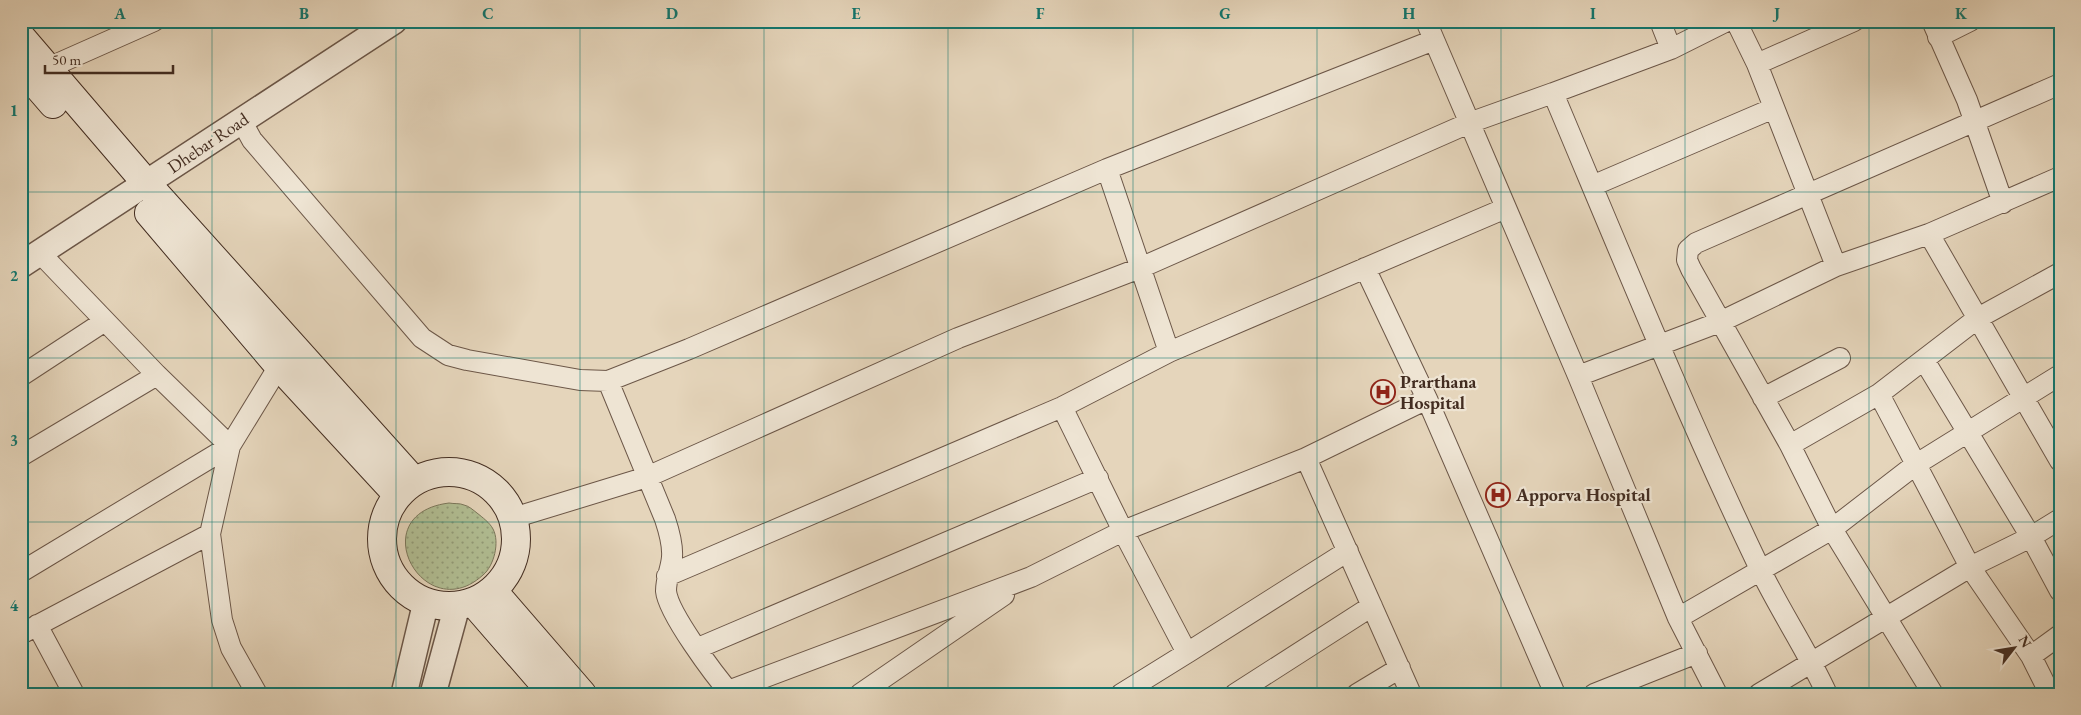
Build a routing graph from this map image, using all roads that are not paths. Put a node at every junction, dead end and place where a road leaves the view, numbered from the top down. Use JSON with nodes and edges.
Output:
{"nodes":[{"id":1,"x":154,"y":21,"type":"edge"},
{"id":2,"x":394,"y":21,"type":"edge"},
{"id":3,"x":1426,"y":21,"type":"edge"},
{"id":4,"x":1660,"y":21,"type":"edge"},
{"id":5,"x":1727,"y":21,"type":"edge"},
{"id":6,"x":1736,"y":21,"type":"edge"},
{"id":7,"x":1854,"y":21,"type":"edge"},
{"id":8,"x":1970,"y":21,"type":"edge"},
{"id":9,"x":1935,"y":29,"type":"edge"},
{"id":10,"x":21,"y":37,"type":"edge"},
{"id":11,"x":1434,"y":40,"type":"junction"},
{"id":12,"x":1671,"y":49,"type":"junction"},
{"id":13,"x":1757,"y":64,"type":"junction"},
{"id":14,"x":21,"y":67,"type":"edge"},
{"id":15,"x":48,"y":68,"type":"junction"},
{"id":16,"x":2060,"y":84,"type":"edge"},
{"id":17,"x":1553,"y":94,"type":"junction"},
{"id":18,"x":1774,"y":108,"type":"junction"},
{"id":19,"x":241,"y":120,"type":"junction"},
{"id":20,"x":1974,"y":121,"type":"junction"},
{"id":21,"x":1469,"y":123,"type":"junction"},
{"id":22,"x":1107,"y":169,"type":"junction"},
{"id":23,"x":2060,"y":177,"type":"edge"},
{"id":24,"x":1592,"y":186,"type":"junction"},
{"id":25,"x":140,"y":189,"type":"junction"},
{"id":26,"x":1807,"y":195,"type":"junction"},
{"id":27,"x":2003,"y":203,"type":"junction"},
{"id":28,"x":1506,"y":208,"type":"junction"},
{"id":29,"x":1930,"y":234,"type":"junction"},
{"id":30,"x":31,"y":259,"type":"edge"},
{"id":31,"x":1836,"y":266,"type":"junction"},
{"id":32,"x":1140,"y":268,"type":"junction"},
{"id":33,"x":1365,"y":268,"type":"junction"},
{"id":34,"x":2060,"y":273,"type":"edge"},
{"id":35,"x":1978,"y":318,"type":"junction"},
{"id":36,"x":105,"y":321,"type":"junction"},
{"id":37,"x":1720,"y":322,"type":"junction"},
{"id":38,"x":1657,"y":346,"type":"junction"},
{"id":39,"x":1169,"y":352,"type":"junction"},
{"id":40,"x":1840,"y":358,"type":"dead end"},
{"id":41,"x":1924,"y":360,"type":"junction"},
{"id":42,"x":279,"y":366,"type":"junction"},
{"id":43,"x":2060,"y":375,"type":"edge"},
{"id":44,"x":21,"y":376,"type":"edge"},
{"id":45,"x":157,"y":376,"type":"junction"},
{"id":46,"x":1578,"y":376,"type":"junction"},
{"id":47,"x":608,"y":381,"type":"junction"},
{"id":48,"x":1879,"y":394,"type":"junction"},
{"id":49,"x":2022,"y":397,"type":"junction"},
{"id":50,"x":1763,"y":398,"type":"junction"},
{"id":51,"x":1427,"y":399,"type":"junction"},
{"id":52,"x":1062,"y":407,"type":"junction"},
{"id":53,"x":1968,"y":433,"type":"junction"},
{"id":54,"x":1790,"y":445,"type":"junction"},
{"id":55,"x":230,"y":446,"type":"junction"},
{"id":56,"x":21,"y":456,"type":"edge"},
{"id":57,"x":1306,"y":458,"type":"junction"},
{"id":58,"x":2060,"y":461,"type":"edge"},
{"id":59,"x":1915,"y":465,"type":"junction"},
{"id":60,"x":647,"y":477,"type":"junction"},
{"id":61,"x":1098,"y":478,"type":"junction"},
{"id":62,"x":406,"y":488,"type":"junction"},
{"id":63,"x":513,"y":518,"type":"junction"},
{"id":64,"x":2060,"y":519,"type":"edge"},
{"id":65,"x":1832,"y":529,"type":"junction"},
{"id":66,"x":1123,"y":531,"type":"junction"},
{"id":67,"x":210,"y":534,"type":"junction"},
{"id":68,"x":2031,"y":537,"type":"junction"},
{"id":69,"x":1348,"y":551,"type":"junction"},
{"id":70,"x":1970,"y":567,"type":"junction"},
{"id":71,"x":1760,"y":570,"type":"junction"},
{"id":72,"x":21,"y":572,"type":"edge"},
{"id":73,"x":667,"y":576,"type":"junction"},
{"id":74,"x":1031,"y":577,"type":"junction"},
{"id":75,"x":2060,"y":591,"type":"edge"},
{"id":76,"x":474,"y":599,"type":"junction"},
{"id":77,"x":426,"y":602,"type":"junction"},
{"id":78,"x":1372,"y":606,"type":"junction"},
{"id":79,"x":1886,"y":617,"type":"junction"},
{"id":80,"x":1678,"y":618,"type":"junction"},
{"id":81,"x":29,"y":630,"type":"edge"},
{"id":82,"x":2060,"y":635,"type":"edge"},
{"id":83,"x":698,"y":648,"type":"junction"},
{"id":84,"x":1187,"y":653,"type":"junction"},
{"id":85,"x":1697,"y":653,"type":"junction"},
{"id":86,"x":2031,"y":656,"type":"junction"},
{"id":87,"x":1812,"y":660,"type":"junction"},
{"id":88,"x":1400,"y":668,"type":"junction"},
{"id":89,"x":1634,"y":687,"type":"edge"},
{"id":90,"x":726,"y":692,"type":"edge"},
{"id":91,"x":71,"y":693,"type":"edge"},
{"id":92,"x":257,"y":694,"type":"edge"},
{"id":93,"x":404,"y":694,"type":"edge"},
{"id":94,"x":433,"y":694,"type":"edge"},
{"id":95,"x":553,"y":694,"type":"edge"},
{"id":96,"x":582,"y":694,"type":"edge"},
{"id":97,"x":860,"y":694,"type":"edge"},
{"id":98,"x":1121,"y":694,"type":"edge"},
{"id":99,"x":1235,"y":694,"type":"edge"},
{"id":100,"x":1357,"y":694,"type":"edge"},
{"id":101,"x":1412,"y":694,"type":"edge"},
{"id":102,"x":1555,"y":694,"type":"edge"},
{"id":103,"x":1594,"y":694,"type":"edge"},
{"id":104,"x":1718,"y":694,"type":"edge"},
{"id":105,"x":1759,"y":694,"type":"edge"},
{"id":106,"x":1827,"y":694,"type":"edge"},
{"id":107,"x":1933,"y":694,"type":"edge"},
{"id":108,"x":2050,"y":694,"type":"edge"}],
"edges":[{"from":1,"to":15,"type":"street"},
{"from":2,"to":19,"type":"street","name":"Dhebar Road"},
{"from":3,"to":11,"type":"street"},
{"from":4,"to":12,"type":"street"},
{"from":5,"to":12,"type":"street"},
{"from":6,"to":13,"type":"street"},
{"from":7,"to":13,"type":"street"},
{"from":8,"to":9,"type":"street"},
{"from":9,"to":20,"type":"street"},
{"from":10,"to":15,"type":"main road"},
{"from":11,"to":21,"type":"street"},
{"from":11,"to":22,"type":"street"},
{"from":12,"to":17,"type":"street"},
{"from":13,"to":18,"type":"street"},
{"from":14,"to":25,"type":"main road"},
{"from":15,"to":25,"type":"main road"},
{"from":16,"to":20,"type":"street"},
{"from":17,"to":21,"type":"street"},
{"from":17,"to":24,"type":"street"},
{"from":18,"to":24,"type":"street"},
{"from":18,"to":26,"type":"street"},
{"from":19,"to":25,"type":"street","name":"Dhebar Road"},
{"from":19,"to":47,"type":"street"},
{"from":20,"to":26,"type":"street"},
{"from":20,"to":27,"type":"street"},
{"from":21,"to":28,"type":"street"},
{"from":21,"to":32,"type":"street"},
{"from":22,"to":32,"type":"street"},
{"from":22,"to":47,"type":"street"},
{"from":23,"to":27,"type":"street"},
{"from":24,"to":38,"type":"street"},
{"from":25,"to":30,"type":"street","name":"Dhebar Road"},
{"from":25,"to":42,"type":"main road"},
{"from":25,"to":62,"type":"main road"},
{"from":26,"to":31,"type":"street"},
{"from":26,"to":37,"type":"street"},
{"from":27,"to":29,"type":"street"},
{"from":28,"to":33,"type":"street"},
{"from":28,"to":46,"type":"street"},
{"from":29,"to":31,"type":"street"},
{"from":29,"to":35,"type":"street"},
{"from":30,"to":36,"type":"street"},
{"from":31,"to":37,"type":"street"},
{"from":32,"to":39,"type":"street"},
{"from":32,"to":60,"type":"street"},
{"from":33,"to":39,"type":"street"},
{"from":33,"to":51,"type":"street"},
{"from":34,"to":35,"type":"street"},
{"from":35,"to":41,"type":"street"},
{"from":35,"to":49,"type":"street"},
{"from":36,"to":44,"type":"street"},
{"from":36,"to":45,"type":"street"},
{"from":37,"to":38,"type":"street"},
{"from":37,"to":50,"type":"street"},
{"from":38,"to":46,"type":"street"},
{"from":38,"to":71,"type":"street"},
{"from":39,"to":52,"type":"street"},
{"from":40,"to":50,"type":"street"},
{"from":41,"to":48,"type":"street"},
{"from":41,"to":53,"type":"street"},
{"from":42,"to":55,"type":"street"},
{"from":42,"to":62,"type":"main road"},
{"from":43,"to":49,"type":"street"},
{"from":45,"to":55,"type":"street"},
{"from":45,"to":56,"type":"street"},
{"from":46,"to":80,"type":"street"},
{"from":47,"to":60,"type":"street"},
{"from":48,"to":54,"type":"street"},
{"from":48,"to":59,"type":"street"},
{"from":49,"to":53,"type":"street"},
{"from":49,"to":58,"type":"street"},
{"from":50,"to":54,"type":"street"},
{"from":51,"to":57,"type":"street"},
{"from":51,"to":102,"type":"street"},
{"from":52,"to":61,"type":"street"},
{"from":52,"to":73,"type":"street"},
{"from":53,"to":59,"type":"street"},
{"from":53,"to":68,"type":"street"},
{"from":54,"to":65,"type":"street"},
{"from":55,"to":67,"type":"street"},
{"from":55,"to":72,"type":"street"},
{"from":57,"to":66,"type":"street"},
{"from":57,"to":69,"type":"street"},
{"from":59,"to":65,"type":"street"},
{"from":59,"to":70,"type":"street"},
{"from":60,"to":63,"type":"street"},
{"from":60,"to":73,"type":"street"},
{"from":61,"to":66,"type":"street"},
{"from":61,"to":83,"type":"street"},
{"from":62,"to":63,"type":"main road"},
{"from":62,"to":77,"type":"main road"},
{"from":63,"to":76,"type":"main road"},
{"from":64,"to":68,"type":"street"},
{"from":65,"to":71,"type":"street"},
{"from":65,"to":79,"type":"street"},
{"from":66,"to":74,"type":"street"},
{"from":66,"to":84,"type":"street"},
{"from":67,"to":81,"type":"street"},
{"from":67,"to":92,"type":"street"},
{"from":68,"to":70,"type":"street"},
{"from":68,"to":75,"type":"street"},
{"from":69,"to":78,"type":"street"},
{"from":69,"to":84,"type":"street"},
{"from":70,"to":79,"type":"street"},
{"from":70,"to":86,"type":"street"},
{"from":71,"to":80,"type":"street"},
{"from":71,"to":87,"type":"street"},
{"from":73,"to":83,"type":"street"},
{"from":74,"to":90,"type":"street"},
{"from":74,"to":97,"type":"street"},
{"from":76,"to":77,"type":"main road"},
{"from":76,"to":94,"type":"street"},
{"from":76,"to":95,"type":"main road"},
{"from":76,"to":96,"type":"main road"},
{"from":77,"to":93,"type":"street"},
{"from":78,"to":88,"type":"street"},
{"from":78,"to":99,"type":"street"},
{"from":79,"to":87,"type":"street"},
{"from":79,"to":107,"type":"street"},
{"from":80,"to":85,"type":"street"},
{"from":81,"to":91,"type":"street"},
{"from":82,"to":86,"type":"street"},
{"from":83,"to":90,"type":"street"},
{"from":84,"to":98,"type":"street"},
{"from":85,"to":89,"type":"street"},
{"from":85,"to":104,"type":"street"},
{"from":86,"to":108,"type":"street"},
{"from":87,"to":105,"type":"street"},
{"from":87,"to":106,"type":"street"},
{"from":88,"to":100,"type":"street"},
{"from":88,"to":101,"type":"street"},
{"from":89,"to":103,"type":"street"}]}
